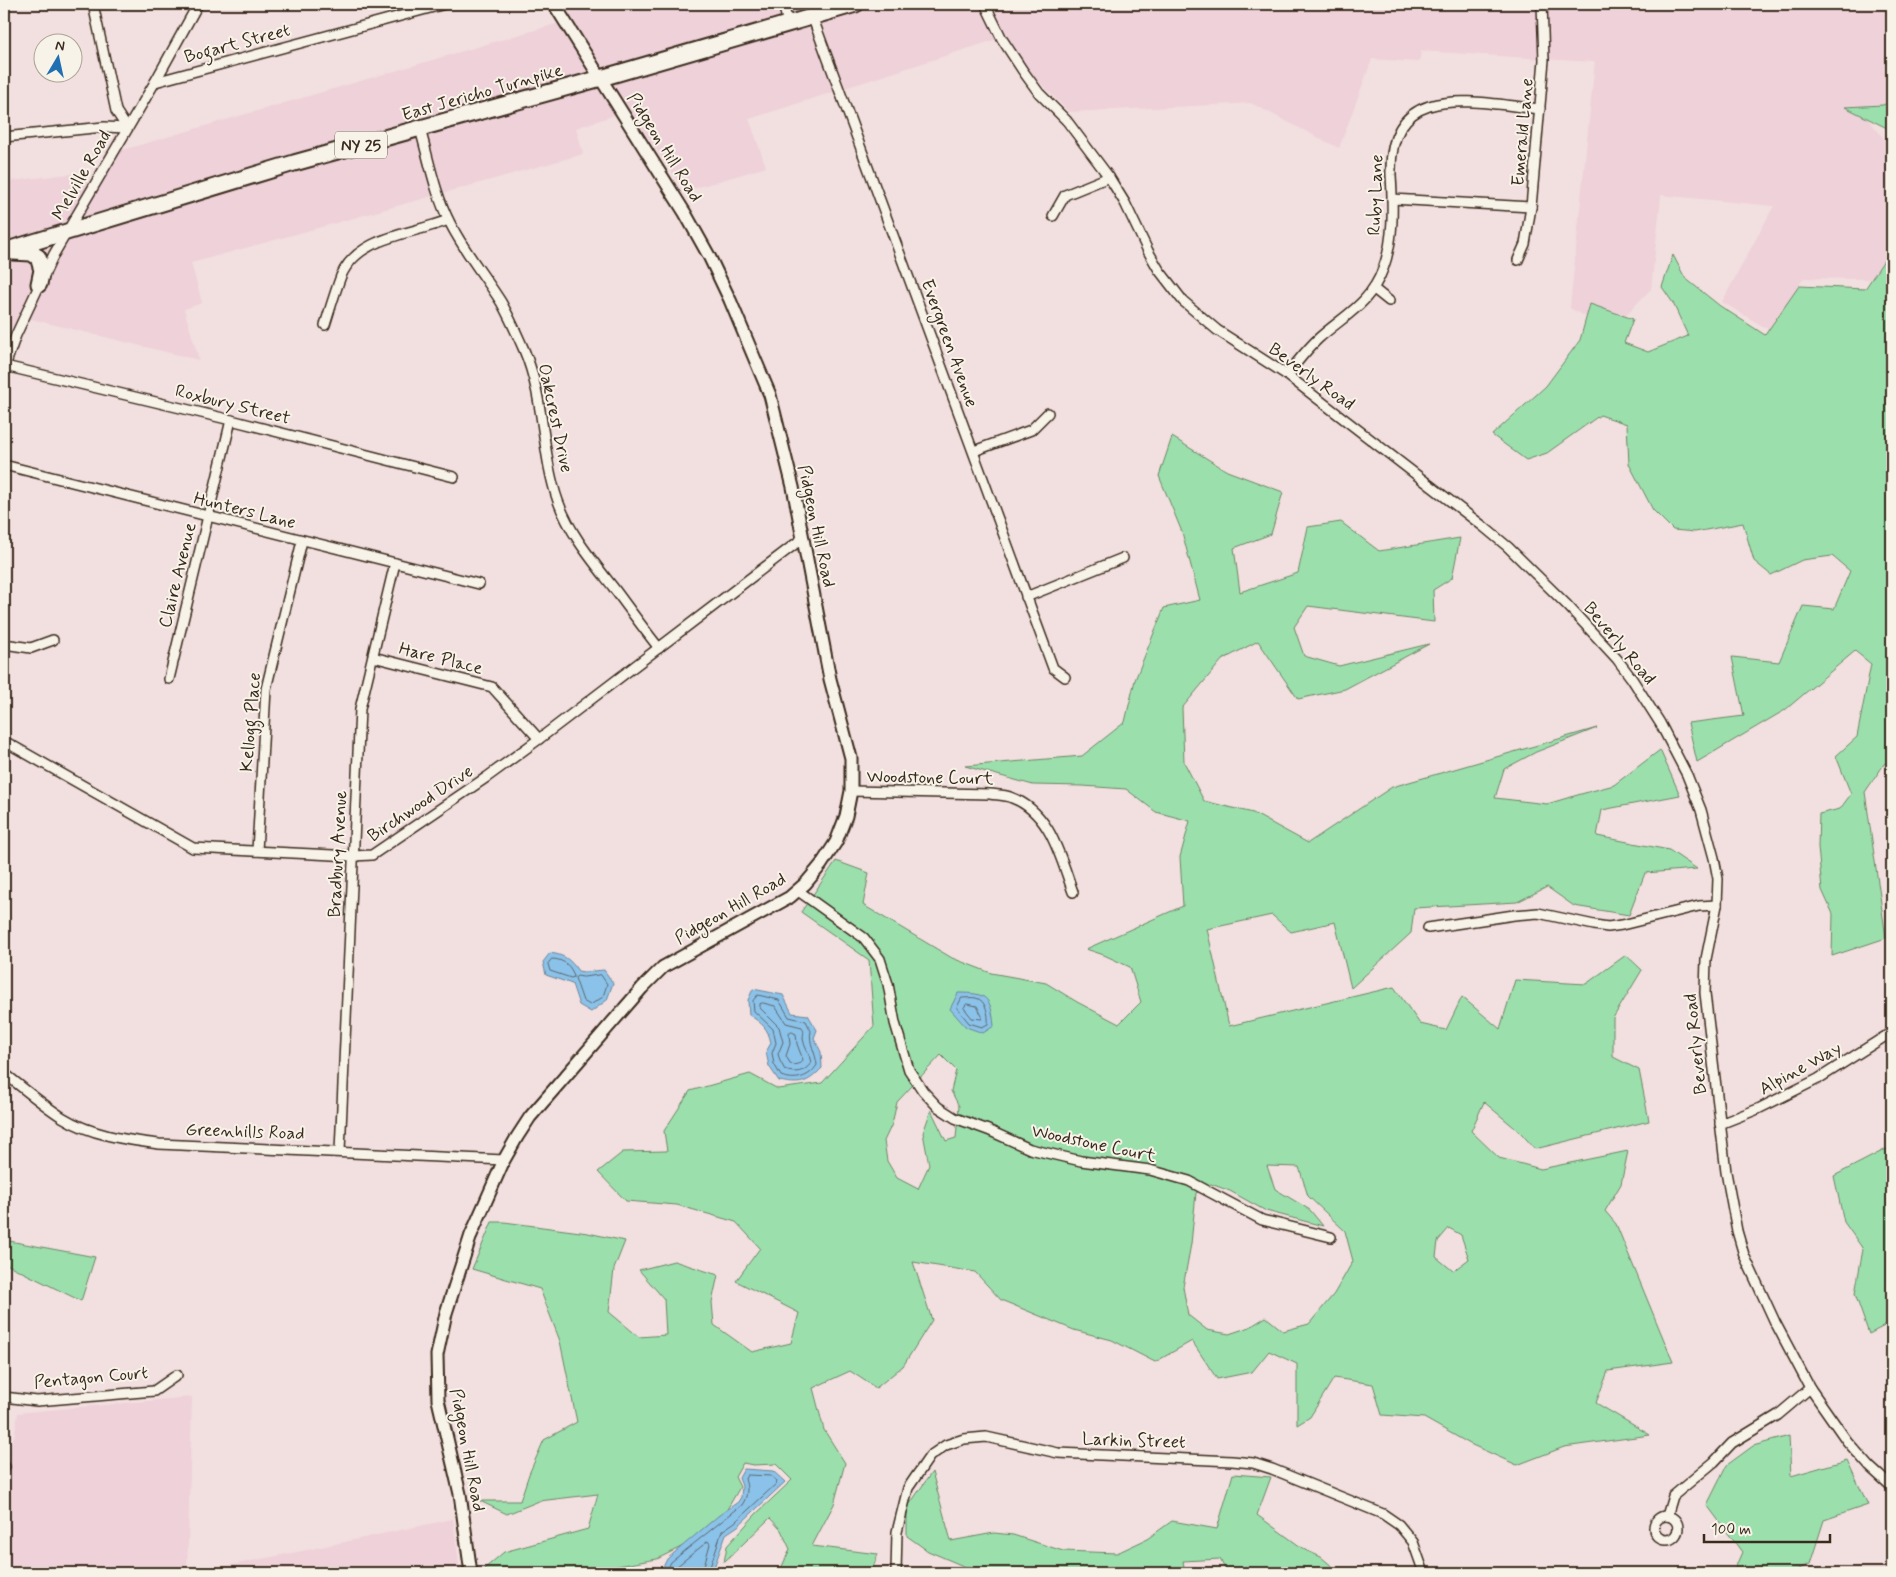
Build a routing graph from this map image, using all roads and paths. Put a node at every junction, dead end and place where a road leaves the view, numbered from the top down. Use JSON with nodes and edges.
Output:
{"nodes":[{"id":1,"x":92,"y":4,"type":"edge"},
{"id":2,"x":198,"y":4,"type":"edge"},
{"id":3,"x":444,"y":4,"type":"edge"},
{"id":4,"x":554,"y":4,"type":"edge"},
{"id":5,"x":783,"y":4,"type":"edge"},
{"id":6,"x":856,"y":4,"type":"edge"},
{"id":7,"x":985,"y":4,"type":"edge"},
{"id":8,"x":1542,"y":4,"type":"edge"},
{"id":9,"x":812,"y":16,"type":"junction"},
{"id":10,"x":788,"y":23,"type":"junction"},
{"id":11,"x":601,"y":78,"type":"junction"},
{"id":12,"x":154,"y":82,"type":"junction"},
{"id":13,"x":1540,"y":109,"type":"junction"},
{"id":14,"x":127,"y":128,"type":"junction"},
{"id":15,"x":420,"y":129,"type":"junction"},
{"id":16,"x":4,"y":137,"type":"edge"},
{"id":17,"x":1109,"y":177,"type":"junction"},
{"id":18,"x":1392,"y":199,"type":"junction"},
{"id":19,"x":1531,"y":207,"type":"junction"},
{"id":20,"x":1052,"y":216,"type":"dead end"},
{"id":21,"x":448,"y":220,"type":"junction"},
{"id":22,"x":67,"y":232,"type":"junction"},
{"id":23,"x":4,"y":251,"type":"edge"},
{"id":24,"x":1518,"y":260,"type":"dead end"},
{"id":25,"x":39,"y":284,"type":"junction"},
{"id":26,"x":1374,"y":289,"type":"junction"},
{"id":27,"x":1389,"y":301,"type":"dead end"},
{"id":28,"x":325,"y":325,"type":"dead end"},
{"id":29,"x":4,"y":368,"type":"edge"},
{"id":30,"x":1287,"y":375,"type":"junction"},
{"id":31,"x":1048,"y":414,"type":"dead end"},
{"id":32,"x":231,"y":420,"type":"junction"},
{"id":33,"x":974,"y":451,"type":"junction"},
{"id":34,"x":4,"y":466,"type":"edge"},
{"id":35,"x":454,"y":476,"type":"dead end"},
{"id":36,"x":208,"y":517,"type":"junction"},
{"id":37,"x":803,"y":538,"type":"junction"},
{"id":38,"x":302,"y":540,"type":"junction"},
{"id":39,"x":1123,"y":558,"type":"dead end"},
{"id":40,"x":396,"y":563,"type":"junction"},
{"id":41,"x":479,"y":584,"type":"dead end"},
{"id":42,"x":1026,"y":597,"type":"junction"},
{"id":43,"x":54,"y":640,"type":"dead end"},
{"id":44,"x":4,"y":644,"type":"edge"},
{"id":45,"x":659,"y":648,"type":"junction"},
{"id":46,"x":373,"y":657,"type":"junction"},
{"id":47,"x":1066,"y":676,"type":"dead end"},
{"id":48,"x":169,"y":679,"type":"dead end"},
{"id":49,"x":539,"y":739,"type":"junction"},
{"id":50,"x":4,"y":741,"type":"edge"},
{"id":51,"x":851,"y":792,"type":"junction"},
{"id":52,"x":257,"y":851,"type":"junction"},
{"id":53,"x":353,"y":856,"type":"junction"},
{"id":54,"x":797,"y":890,"type":"junction"},
{"id":55,"x":1073,"y":892,"type":"dead end"},
{"id":56,"x":1717,"y":905,"type":"junction"},
{"id":57,"x":1428,"y":928,"type":"dead end"},
{"id":58,"x":1892,"y":1032,"type":"edge"},
{"id":59,"x":4,"y":1072,"type":"edge"},
{"id":60,"x":1720,"y":1124,"type":"junction"},
{"id":61,"x":340,"y":1151,"type":"junction"},
{"id":62,"x":504,"y":1160,"type":"junction"},
{"id":63,"x":1331,"y":1237,"type":"dead end"},
{"id":64,"x":177,"y":1375,"type":"dead end"},
{"id":65,"x":1810,"y":1388,"type":"junction"},
{"id":66,"x":4,"y":1397,"type":"edge"},
{"id":67,"x":1892,"y":1486,"type":"edge"},
{"id":68,"x":1667,"y":1516,"type":"dead end"},
{"id":69,"x":471,"y":1573,"type":"edge"},
{"id":70,"x":896,"y":1573,"type":"edge"},
{"id":71,"x":1424,"y":1573,"type":"edge"}],
"edges":[{"from":1,"to":14,"type":"street"},
{"from":2,"to":12,"type":"street","name":"Melville Road"},
{"from":3,"to":12,"type":"street","name":"Bogart Street"},
{"from":4,"to":11,"type":"street","name":"Pidgeon Hill Road"},
{"from":5,"to":10,"type":"street"},
{"from":6,"to":9,"type":"main road","name":"East Jericho Turnpike","number":"NY 25"},
{"from":7,"to":17,"type":"street","name":"Beverly Road"},
{"from":8,"to":13,"type":"street","name":"Emerald Lane"},
{"from":9,"to":10,"type":"main road","name":"East Jericho Turnpike","number":"NY 25"},
{"from":9,"to":33,"type":"street","name":"Evergreen Avenue"},
{"from":10,"to":11,"type":"main road","name":"East Jericho Turnpike","number":"NY 25"},
{"from":11,"to":15,"type":"main road","name":"East Jericho Turnpike","number":"NY 25"},
{"from":11,"to":37,"type":"street","name":"Pidgeon Hill Road"},
{"from":12,"to":14,"type":"street","name":"Melville Road"},
{"from":13,"to":18,"type":"street","name":"Ruby Lane"},
{"from":13,"to":19,"type":"street","name":"Emerald Lane"},
{"from":14,"to":16,"type":"street"},
{"from":14,"to":22,"type":"street","name":"Melville Road"},
{"from":15,"to":21,"type":"street","name":"Oakcrest Drive"},
{"from":15,"to":22,"type":"main road","name":"East Jericho Turnpike","number":"NY 25"},
{"from":17,"to":20,"type":"street"},
{"from":17,"to":30,"type":"street","name":"Beverly Road"},
{"from":18,"to":19,"type":"street"},
{"from":18,"to":26,"type":"street","name":"Ruby Lane"},
{"from":19,"to":24,"type":"street","name":"Emerald Lane"},
{"from":21,"to":28,"type":"street"},
{"from":21,"to":45,"type":"street","name":"Oakcrest Drive"},
{"from":22,"to":23,"type":"main road","name":"East Jericho Turnpike","number":"NY 25"},
{"from":22,"to":25,"type":"street","name":"Melville Road"},
{"from":23,"to":25,"type":"main road"},
{"from":25,"to":29,"type":"street","name":"Melville Road"},
{"from":26,"to":27,"type":"street"},
{"from":26,"to":30,"type":"street","name":"Ruby Lane"},
{"from":29,"to":32,"type":"street","name":"Roxbury Street"},
{"from":30,"to":56,"type":"street","name":"Beverly Road"},
{"from":31,"to":33,"type":"street"},
{"from":32,"to":35,"type":"street","name":"Roxbury Street"},
{"from":32,"to":36,"type":"street","name":"Claire Avenue"},
{"from":33,"to":42,"type":"street","name":"Evergreen Avenue"},
{"from":34,"to":36,"type":"street","name":"Hunters Lane"},
{"from":36,"to":38,"type":"street","name":"Hunters Lane"},
{"from":36,"to":48,"type":"street","name":"Claire Avenue"},
{"from":37,"to":45,"type":"street","name":"Birchwood Drive"},
{"from":37,"to":51,"type":"street","name":"Pidgeon Hill Road"},
{"from":38,"to":40,"type":"street","name":"Hunters Lane"},
{"from":38,"to":52,"type":"street","name":"Kellogg Place"},
{"from":39,"to":42,"type":"street"},
{"from":40,"to":41,"type":"street","name":"Hunters Lane"},
{"from":40,"to":46,"type":"street","name":"Bradbury Avenue"},
{"from":42,"to":47,"type":"street","name":"Evergreen Avenue"},
{"from":43,"to":44,"type":"street"},
{"from":45,"to":49,"type":"street","name":"Birchwood Drive"},
{"from":46,"to":49,"type":"street","name":"Hare Place"},
{"from":46,"to":53,"type":"street","name":"Bradbury Avenue"},
{"from":49,"to":53,"type":"street","name":"Birchwood Drive"},
{"from":50,"to":52,"type":"street","name":"Birchwood Drive"},
{"from":51,"to":54,"type":"street","name":"Pidgeon Hill Road"},
{"from":51,"to":55,"type":"street","name":"Woodstone Court"},
{"from":52,"to":53,"type":"street","name":"Birchwood Drive"},
{"from":53,"to":61,"type":"street","name":"Bradbury Avenue"},
{"from":54,"to":62,"type":"street","name":"Pidgeon Hill Road"},
{"from":54,"to":63,"type":"street","name":"Woodstone Court"},
{"from":56,"to":57,"type":"street"},
{"from":56,"to":60,"type":"street","name":"Beverly Road"},
{"from":58,"to":60,"type":"street","name":"Alpine Way"},
{"from":59,"to":61,"type":"street","name":"Greenhills Road"},
{"from":60,"to":65,"type":"street","name":"Beverly Road"},
{"from":61,"to":62,"type":"street","name":"Greenhills Road"},
{"from":62,"to":69,"type":"street","name":"Pidgeon Hill Road"},
{"from":64,"to":66,"type":"street","name":"Pentagon Court"},
{"from":65,"to":67,"type":"street","name":"Beverly Road"},
{"from":65,"to":68,"type":"street"},
{"from":70,"to":71,"type":"street","name":"Larkin Street"}]}
